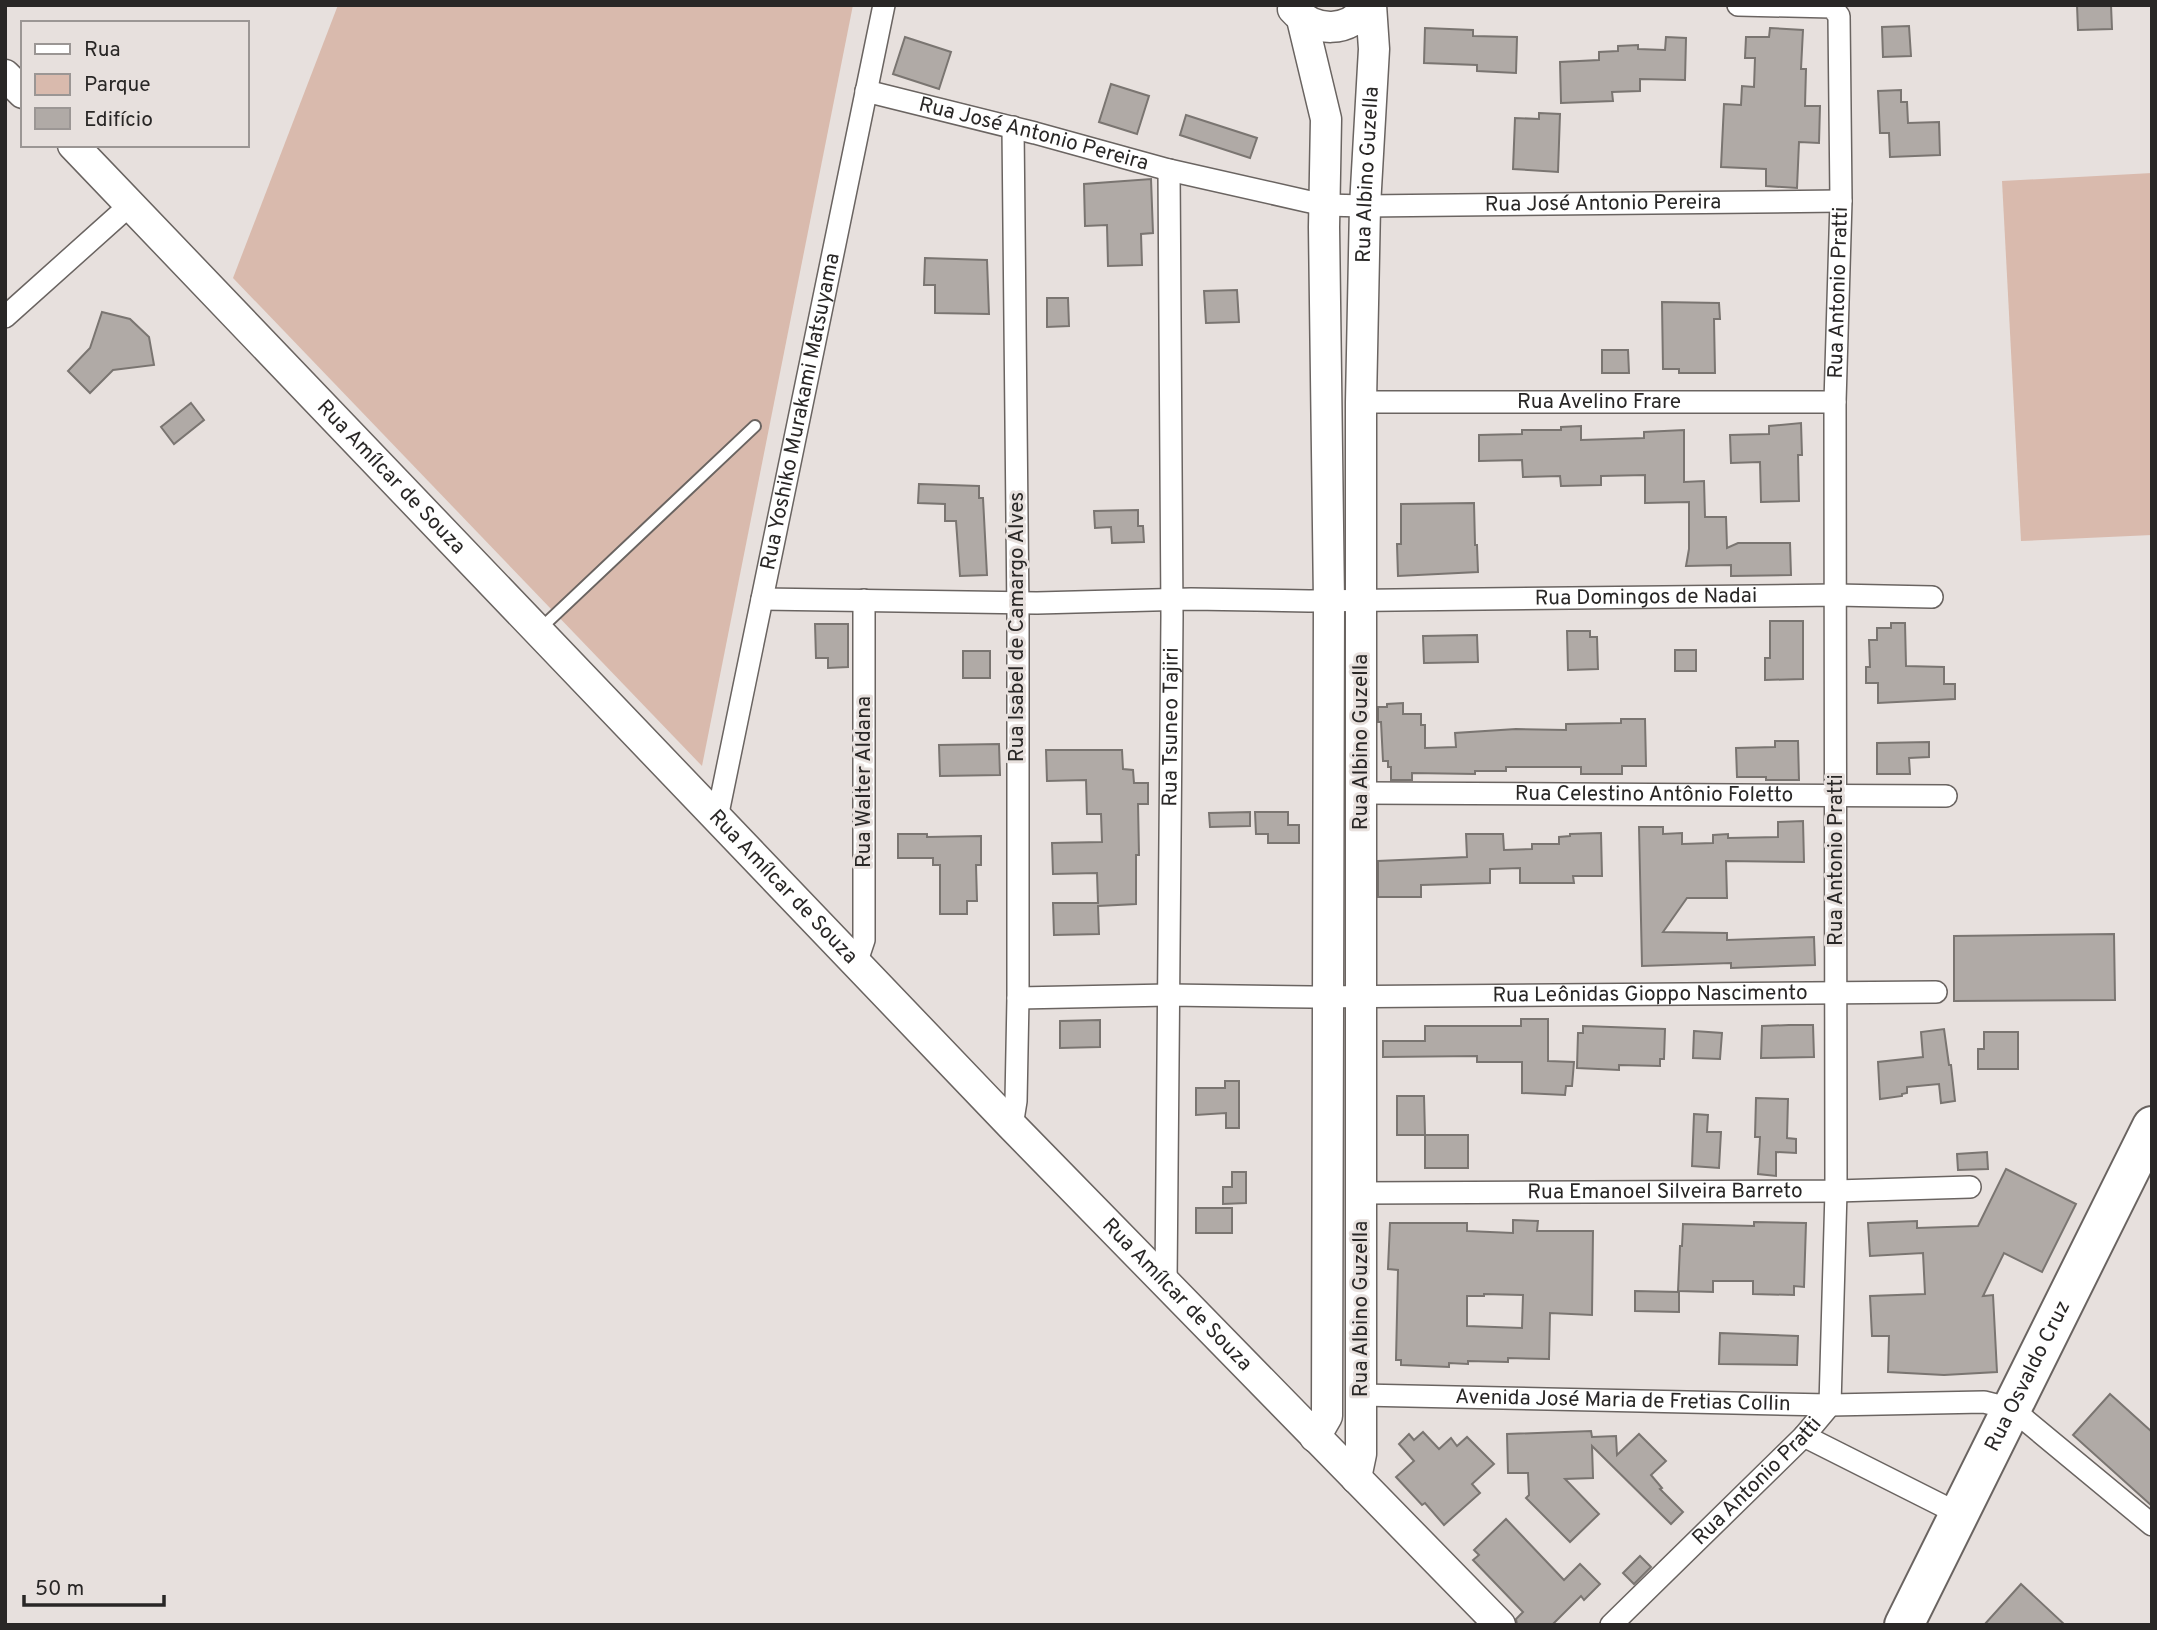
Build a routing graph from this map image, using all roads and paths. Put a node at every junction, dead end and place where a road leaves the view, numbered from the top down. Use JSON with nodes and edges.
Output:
{"nodes":[{"id":1,"x":884,"y":5,"type":"edge"},
{"id":2,"x":1369,"y":5,"type":"edge"},
{"id":3,"x":1738,"y":5,"type":"edge"},
{"id":4,"x":1297,"y":12,"type":"edge"},
{"id":5,"x":5,"y":75,"type":"edge"},
{"id":6,"x":21,"y":91,"type":"edge"},
{"id":7,"x":866,"y":91,"type":"junction"},
{"id":8,"x":1013,"y":127,"type":"junction"},
{"id":9,"x":75,"y":147,"type":"edge"},
{"id":10,"x":1169,"y":170,"type":"junction"},
{"id":11,"x":1841,"y":201,"type":"junction"},
{"id":12,"x":130,"y":205,"type":"junction"},
{"id":13,"x":1325,"y":205,"type":"junction"},
{"id":14,"x":1365,"y":206,"type":"junction"},
{"id":15,"x":5,"y":317,"type":"edge"},
{"id":16,"x":1361,"y":402,"type":"junction"},
{"id":17,"x":1835,"y":402,"type":"junction"},
{"id":18,"x":755,"y":426,"type":"dead end"},
{"id":19,"x":1836,"y":595,"type":"junction"},
{"id":20,"x":1932,"y":597,"type":"dead end"},
{"id":21,"x":762,"y":599,"type":"junction"},
{"id":22,"x":864,"y":600,"type":"junction"},
{"id":23,"x":1172,"y":600,"type":"junction"},
{"id":24,"x":1329,"y":601,"type":"junction"},
{"id":25,"x":1361,"y":601,"type":"junction"},
{"id":26,"x":1017,"y":602,"type":"junction"},
{"id":27,"x":538,"y":631,"type":"junction"},
{"id":28,"x":1362,"y":793,"type":"junction"},
{"id":29,"x":1836,"y":796,"type":"junction"},
{"id":30,"x":1946,"y":796,"type":"dead end"},
{"id":31,"x":717,"y":818,"type":"junction"},
{"id":32,"x":856,"y":964,"type":"junction"},
{"id":33,"x":1936,"y":992,"type":"dead end"},
{"id":34,"x":1836,"y":993,"type":"junction"},
{"id":35,"x":1169,"y":995,"type":"junction"},
{"id":36,"x":1329,"y":997,"type":"junction"},
{"id":37,"x":1362,"y":997,"type":"junction"},
{"id":38,"x":1018,"y":998,"type":"junction"},
{"id":39,"x":1012,"y":1126,"type":"junction"},
{"id":40,"x":2152,"y":1126,"type":"edge"},
{"id":41,"x":1970,"y":1187,"type":"dead end"},
{"id":42,"x":1836,"y":1191,"type":"junction"},
{"id":43,"x":1361,"y":1193,"type":"junction"},
{"id":44,"x":1166,"y":1283,"type":"junction"},
{"id":45,"x":1361,"y":1395,"type":"junction"},
{"id":46,"x":1830,"y":1405,"type":"junction"},
{"id":47,"x":2012,"y":1409,"type":"junction"},
{"id":48,"x":1804,"y":1436,"type":"junction"},
{"id":49,"x":1315,"y":1437,"type":"junction"},
{"id":50,"x":1356,"y":1478,"type":"junction"},
{"id":51,"x":1961,"y":1515,"type":"junction"},
{"id":52,"x":2152,"y":1525,"type":"edge"},
{"id":53,"x":1500,"y":1625,"type":"edge"},
{"id":54,"x":1611,"y":1625,"type":"edge"},
{"id":55,"x":1904,"y":1625,"type":"edge"}],
"edges":[{"from":1,"to":7,"type":"street","name":"Rua Yoshiko Murakami Matsuyama"},
{"from":2,"to":4,"type":"street"},
{"from":2,"to":14,"type":"street","name":"Rua Albino Guzella"},
{"from":3,"to":11,"type":"street","name":"Rua Antonio Pratti"},
{"from":4,"to":13,"type":"street","name":"Rua Albino Guzella"},
{"from":5,"to":6,"type":"street"},
{"from":7,"to":8,"type":"street","name":"Rua José Antonio Pereira"},
{"from":7,"to":21,"type":"street","name":"Rua Yoshiko Murakami Matsuyama"},
{"from":8,"to":10,"type":"street","name":"Rua José Antonio Pereira"},
{"from":8,"to":26,"type":"street","name":"Rua Isabel de Camargo Alves"},
{"from":9,"to":12,"type":"street","name":"Rua Amílcar de Souza"},
{"from":10,"to":13,"type":"street","name":"Rua José Antonio Pereira"},
{"from":10,"to":23,"type":"street","name":"Rua Tsuneo Tajiri"},
{"from":11,"to":14,"type":"street","name":"Rua José Antonio Pereira"},
{"from":11,"to":17,"type":"street","name":"Rua Antonio Pratti"},
{"from":12,"to":15,"type":"street"},
{"from":12,"to":27,"type":"street","name":"Rua Amílcar de Souza"},
{"from":13,"to":14,"type":"street","name":"Rua José Antonio Pereira"},
{"from":13,"to":24,"type":"street","name":"Rua Albino Guzella"},
{"from":14,"to":16,"type":"street","name":"Rua Albino Guzella"},
{"from":16,"to":17,"type":"street","name":"Rua Avelino Frare"},
{"from":16,"to":25,"type":"street","name":"Rua Albino Guzella"},
{"from":17,"to":19,"type":"street","name":"Rua Antonio Pratti"},
{"from":18,"to":27,"type":"lane"},
{"from":19,"to":20,"type":"street","name":"Rua Domingos de Nadai"},
{"from":19,"to":25,"type":"street","name":"Rua Domingos de Nadai"},
{"from":19,"to":29,"type":"street","name":"Rua Antonio Pratti"},
{"from":21,"to":22,"type":"street"},
{"from":21,"to":31,"type":"street","name":"Rua Yoshiko Murakami Matsuyama"},
{"from":22,"to":26,"type":"street"},
{"from":22,"to":32,"type":"street","name":"Rua Walter Aldana"},
{"from":23,"to":24,"type":"street"},
{"from":23,"to":26,"type":"street"},
{"from":23,"to":35,"type":"street","name":"Rua Tsuneo Tajiri"},
{"from":24,"to":25,"type":"street","name":"Rua Domingos de Nadai"},
{"from":24,"to":36,"type":"street","name":"Rua Albino Guzella"},
{"from":25,"to":28,"type":"street","name":"Rua Albino Guzella"},
{"from":26,"to":38,"type":"street","name":"Rua Isabel de Camargo Alves"},
{"from":27,"to":31,"type":"street","name":"Rua Amílcar de Souza"},
{"from":28,"to":29,"type":"street","name":"Rua Celestino Antônio Foletto"},
{"from":28,"to":37,"type":"street","name":"Rua Albino Guzella"},
{"from":29,"to":30,"type":"street","name":"Rua Celestino Antônio Foletto"},
{"from":29,"to":34,"type":"street","name":"Rua Antonio Pratti"},
{"from":31,"to":32,"type":"street","name":"Rua Amílcar de Souza"},
{"from":32,"to":39,"type":"street","name":"Rua Amílcar de Souza"},
{"from":33,"to":34,"type":"street","name":"Rua Leônidas Gioppo Nascimento"},
{"from":34,"to":37,"type":"street","name":"Rua Leônidas Gioppo Nascimento"},
{"from":34,"to":42,"type":"street","name":"Rua Antonio Pratti"},
{"from":35,"to":36,"type":"street","name":"Rua Leônidas Gioppo Nascimento"},
{"from":35,"to":38,"type":"street","name":"Rua Leônidas Gioppo Nascimento"},
{"from":35,"to":44,"type":"street","name":"Rua Tsuneo Tajiri"},
{"from":36,"to":37,"type":"street","name":"Rua Leônidas Gioppo Nascimento"},
{"from":36,"to":49,"type":"street","name":"Rua Albino Guzella"},
{"from":37,"to":43,"type":"street","name":"Rua Albino Guzella"},
{"from":38,"to":39,"type":"street","name":"Rua Isabel de Camargo Alves"},
{"from":39,"to":44,"type":"street","name":"Rua Amílcar de Souza"},
{"from":40,"to":47,"type":"highway","name":"Rua Osvaldo Cruz"},
{"from":41,"to":42,"type":"street","name":"Rua Emanoel Silveira Barreto"},
{"from":42,"to":43,"type":"street","name":"Rua Emanoel Silveira Barreto"},
{"from":42,"to":46,"type":"street","name":"Rua Antonio Pratti"},
{"from":43,"to":45,"type":"street","name":"Rua Albino Guzella"},
{"from":44,"to":49,"type":"street","name":"Rua Amílcar de Souza"},
{"from":45,"to":46,"type":"street","name":"Avenida José Maria de Fretias Collin"},
{"from":45,"to":50,"type":"street","name":"Rua Albino Guzella"},
{"from":46,"to":47,"type":"street","name":"Avenida José Maria de Fretias Collin"},
{"from":46,"to":48,"type":"street","name":"Rua Antonio Pratti"},
{"from":47,"to":51,"type":"highway","name":"Rua Osvaldo Cruz"},
{"from":47,"to":52,"type":"street"},
{"from":48,"to":51,"type":"street"},
{"from":48,"to":54,"type":"street","name":"Rua Antonio Pratti"},
{"from":49,"to":50,"type":"street","name":"Rua Amílcar de Souza"},
{"from":50,"to":53,"type":"street","name":"Rua Amílcar de Souza"},
{"from":51,"to":55,"type":"highway","name":"Rua Osvaldo Cruz"}]}
